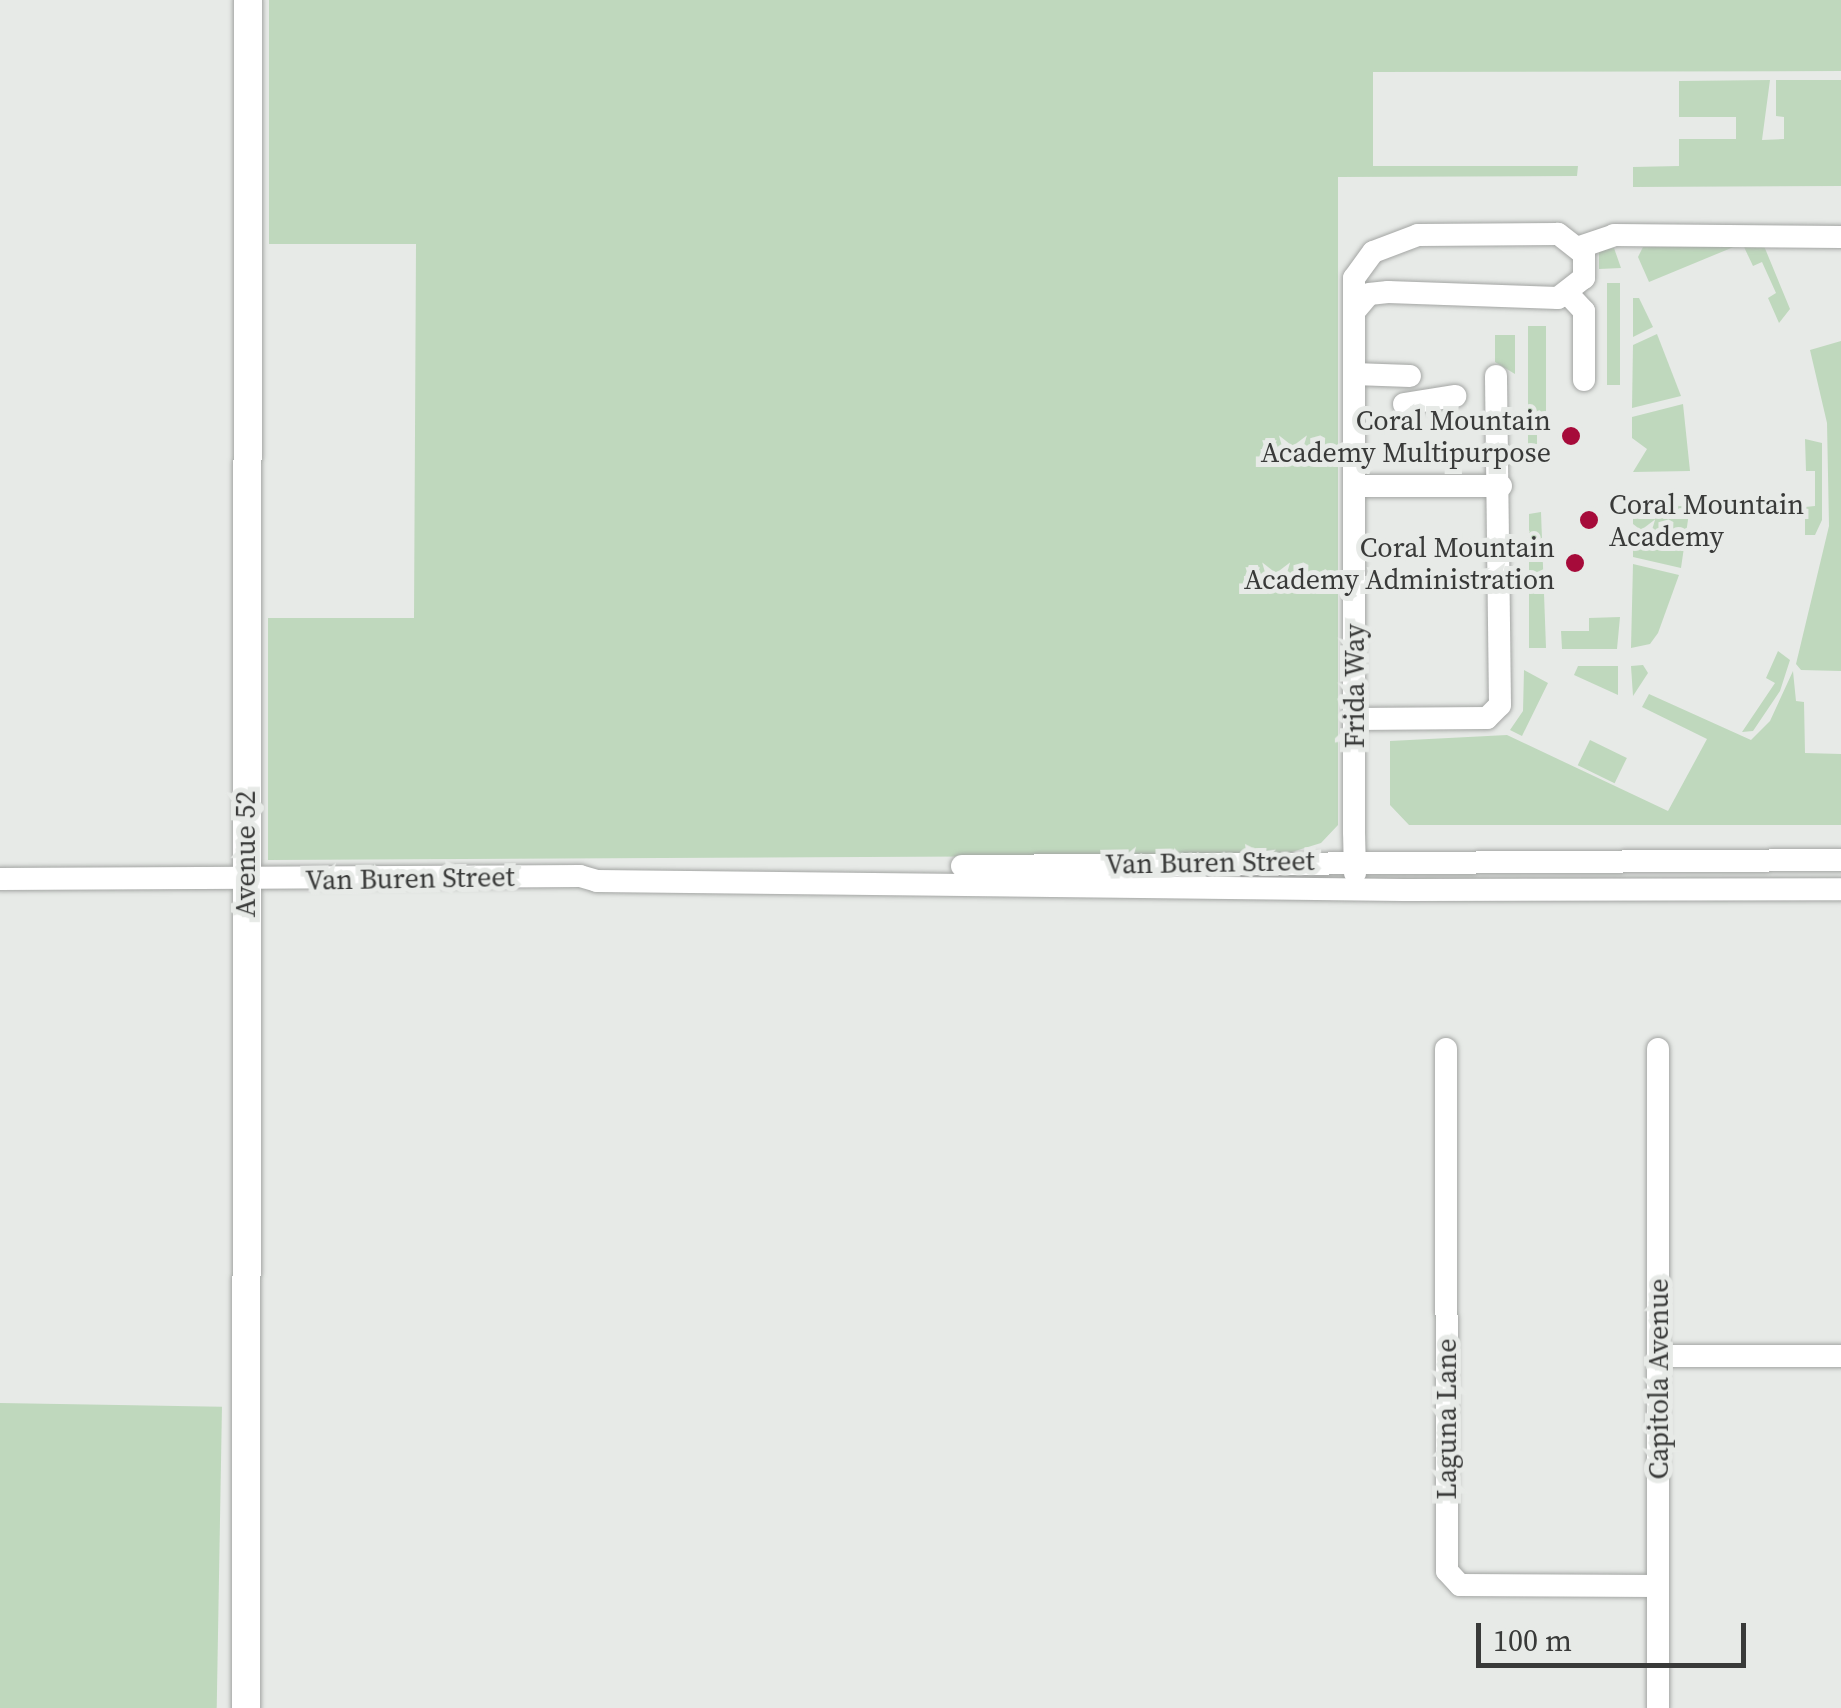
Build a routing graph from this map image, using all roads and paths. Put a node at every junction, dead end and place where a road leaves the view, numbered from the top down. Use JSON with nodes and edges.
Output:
{"nodes":[{"id":1,"x":248,"y":0,"type":"edge"},
{"id":2,"x":1841,"y":237,"type":"edge"},
{"id":3,"x":1580,"y":247,"type":"junction"},
{"id":4,"x":1569,"y":295,"type":"junction"},
{"id":5,"x":1354,"y":312,"type":"junction"},
{"id":6,"x":1354,"y":374,"type":"junction"},
{"id":7,"x":1410,"y":376,"type":"dead end"},
{"id":8,"x":1496,"y":376,"type":"dead end"},
{"id":9,"x":1584,"y":380,"type":"dead end"},
{"id":10,"x":1455,"y":396,"type":"dead end"},
{"id":11,"x":1404,"y":404,"type":"dead end"},
{"id":12,"x":1354,"y":486,"type":"junction"},
{"id":13,"x":1500,"y":486,"type":"junction"},
{"id":14,"x":1354,"y":719,"type":"junction"},
{"id":15,"x":1355,"y":854,"type":"junction"},
{"id":16,"x":1841,"y":860,"type":"edge"},
{"id":17,"x":580,"y":876,"type":"junction"},
{"id":18,"x":0,"y":879,"type":"edge"},
{"id":19,"x":245,"y":880,"type":"junction"},
{"id":20,"x":1355,"y":886,"type":"junction"},
{"id":21,"x":1841,"y":889,"type":"edge"},
{"id":22,"x":1446,"y":1049,"type":"dead end"},
{"id":23,"x":1658,"y":1049,"type":"dead end"},
{"id":24,"x":1658,"y":1356,"type":"junction"},
{"id":25,"x":1841,"y":1356,"type":"edge"},
{"id":26,"x":1658,"y":1586,"type":"junction"},
{"id":27,"x":246,"y":1708,"type":"edge"},
{"id":28,"x":1658,"y":1708,"type":"edge"}],
"edges":[{"from":1,"to":19,"type":"main road","name":"Avenue 52"},
{"from":2,"to":3,"type":"street"},
{"from":3,"to":4,"type":"street"},
{"from":3,"to":5,"type":"street","name":"Frida Way"},
{"from":4,"to":5,"type":"street"},
{"from":4,"to":9,"type":"street"},
{"from":5,"to":6,"type":"street","name":"Frida Way"},
{"from":6,"to":7,"type":"street"},
{"from":6,"to":12,"type":"street","name":"Frida Way"},
{"from":8,"to":13,"type":"street"},
{"from":10,"to":11,"type":"street"},
{"from":12,"to":13,"type":"street"},
{"from":12,"to":14,"type":"street","name":"Frida Way"},
{"from":13,"to":14,"type":"street"},
{"from":14,"to":15,"type":"street","name":"Frida Way"},
{"from":15,"to":16,"type":"street","name":"Van Buren Street"},
{"from":15,"to":17,"type":"street","name":"Van Buren Street"},
{"from":15,"to":20,"type":"street","name":"Frida Way"},
{"from":17,"to":19,"type":"street","name":"Van Buren Street"},
{"from":17,"to":20,"type":"street","name":"Van Buren Street"},
{"from":18,"to":19,"type":"street","name":"Van Buren Street"},
{"from":19,"to":27,"type":"main road","name":"Avenue 52"},
{"from":20,"to":21,"type":"street","name":"Van Buren Street"},
{"from":22,"to":26,"type":"street","name":"Laguna Lane"},
{"from":23,"to":24,"type":"street","name":"Capitola Avenue"},
{"from":24,"to":25,"type":"street"},
{"from":24,"to":26,"type":"street","name":"Capitola Avenue"},
{"from":26,"to":28,"type":"street","name":"Capitola Avenue"}]}
